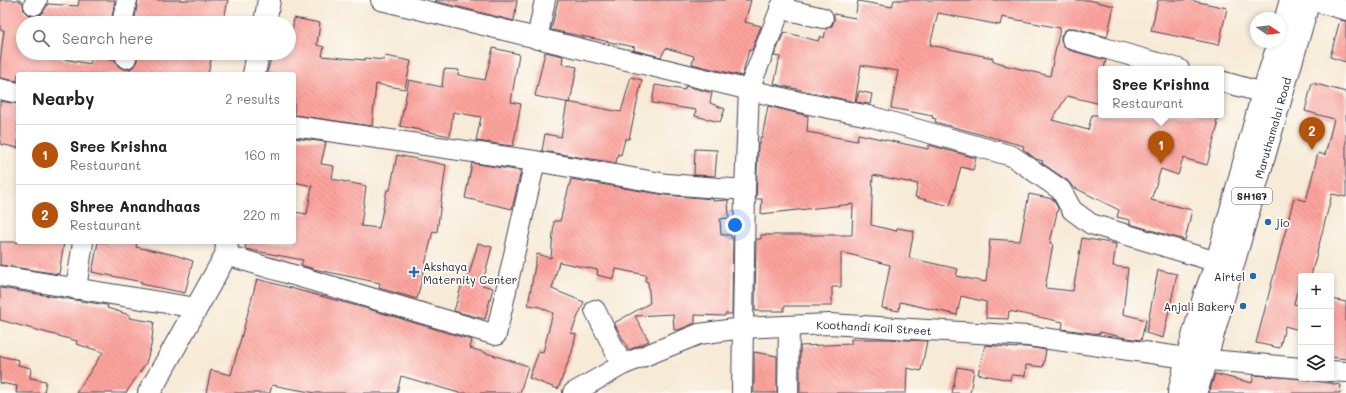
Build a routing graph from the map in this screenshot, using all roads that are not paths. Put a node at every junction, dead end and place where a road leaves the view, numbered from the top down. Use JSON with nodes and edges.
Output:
{"nodes":[{"id":1,"x":126,"y":0,"type":"edge"},
{"id":2,"x":270,"y":0,"type":"edge"},
{"id":3,"x":381,"y":0,"type":"edge"},
{"id":4,"x":545,"y":0,"type":"edge"},
{"id":5,"x":1291,"y":0,"type":"edge"},
{"id":6,"x":1310,"y":0,"type":"edge"},
{"id":7,"x":782,"y":4,"type":"edge"},
{"id":8,"x":422,"y":5,"type":"edge"},
{"id":9,"x":1346,"y":10,"type":"edge"},
{"id":10,"x":123,"y":16,"type":"edge"},
{"id":11,"x":267,"y":16,"type":"edge"},
{"id":12,"x":1286,"y":17,"type":"edge"},
{"id":13,"x":822,"y":18,"type":"dead end"},
{"id":14,"x":537,"y":39,"type":"junction"},
{"id":15,"x":1072,"y":39,"type":"dead end"},
{"id":16,"x":1277,"y":48,"type":"edge"},
{"id":17,"x":257,"y":60,"type":"edge"},
{"id":18,"x":1168,"y":66,"type":"edge"},
{"id":19,"x":254,"y":72,"type":"edge"},
{"id":20,"x":1224,"y":82,"type":"edge"},
{"id":21,"x":0,"y":89,"type":"edge"},
{"id":22,"x":749,"y":89,"type":"junction"},
{"id":23,"x":16,"y":93,"type":"edge"},
{"id":24,"x":1263,"y":93,"type":"junction"},
{"id":25,"x":296,"y":126,"type":"edge"},
{"id":26,"x":535,"y":161,"type":"junction"},
{"id":27,"x":745,"y":190,"type":"junction"},
{"id":28,"x":83,"y":244,"type":"edge"},
{"id":29,"x":227,"y":249,"type":"edge"},
{"id":30,"x":1217,"y":262,"type":"junction"},
{"id":31,"x":0,"y":276,"type":"edge"},
{"id":32,"x":76,"y":288,"type":"junction"},
{"id":33,"x":196,"y":308,"type":"junction"},
{"id":34,"x":595,"y":310,"type":"dead end"},
{"id":35,"x":789,"y":326,"type":"junction"},
{"id":36,"x":742,"y":328,"type":"junction"},
{"id":37,"x":1196,"y":359,"type":"junction"},
{"id":38,"x":622,"y":365,"type":"junction"},
{"id":39,"x":1298,"y":368,"type":"edge"},
{"id":40,"x":1334,"y":371,"type":"edge"},
{"id":41,"x":1346,"y":372,"type":"edge"},
{"id":42,"x":155,"y":392,"type":"edge"},
{"id":43,"x":573,"y":393,"type":"edge"},
{"id":44,"x":742,"y":393,"type":"edge"},
{"id":45,"x":788,"y":393,"type":"edge"},
{"id":46,"x":1179,"y":393,"type":"edge"},
{"id":47,"x":1196,"y":393,"type":"edge"}],
"edges":[{"from":1,"to":10,"type":"street"},
{"from":2,"to":11,"type":"main road"},
{"from":3,"to":8,"type":"street"},
{"from":4,"to":14,"type":"street"},
{"from":5,"to":12,"type":"main road"},
{"from":6,"to":9,"type":"street"},
{"from":6,"to":37,"type":"main road","name":"Maruthamalai Road","number":"SH167"},
{"from":7,"to":13,"type":"street"},
{"from":7,"to":22,"type":"street"},
{"from":8,"to":14,"type":"street"},
{"from":14,"to":22,"type":"street"},
{"from":15,"to":18,"type":"street"},
{"from":16,"to":24,"type":"main road","name":"Maruthamalai Road","number":"SH167"},
{"from":17,"to":19,"type":"main road"},
{"from":20,"to":24,"type":"street"},
{"from":21,"to":23,"type":"street"},
{"from":22,"to":27,"type":"street"},
{"from":22,"to":30,"type":"street"},
{"from":24,"to":30,"type":"main road","name":"Maruthamalai Road","number":"SH167"},
{"from":25,"to":26,"type":"street"},
{"from":26,"to":27,"type":"street"},
{"from":26,"to":29,"type":"street"},
{"from":27,"to":36,"type":"street"},
{"from":28,"to":32,"type":"street"},
{"from":29,"to":33,"type":"main road"},
{"from":30,"to":37,"type":"main road","name":"Maruthamalai Road","number":"SH167"},
{"from":31,"to":32,"type":"street"},
{"from":32,"to":33,"type":"street"},
{"from":33,"to":42,"type":"main road"},
{"from":34,"to":38,"type":"street"},
{"from":35,"to":36,"type":"street","name":"Koothandi Koil Street"},
{"from":35,"to":37,"type":"street","name":"Koothandi Koil Street"},
{"from":35,"to":45,"type":"street"},
{"from":36,"to":38,"type":"street","name":"Koothandi Koil Street"},
{"from":36,"to":44,"type":"street"},
{"from":37,"to":39,"type":"street","name":"Koothandi Koil Street"},
{"from":37,"to":46,"type":"main road","name":"Maruthamalai Road","number":"SH167"},
{"from":37,"to":47,"type":"main road","name":"Maruthamalai Road","number":"SH167"},
{"from":38,"to":43,"type":"street","name":"Koothandi Koil Street"},
{"from":40,"to":41,"type":"street"}]}
